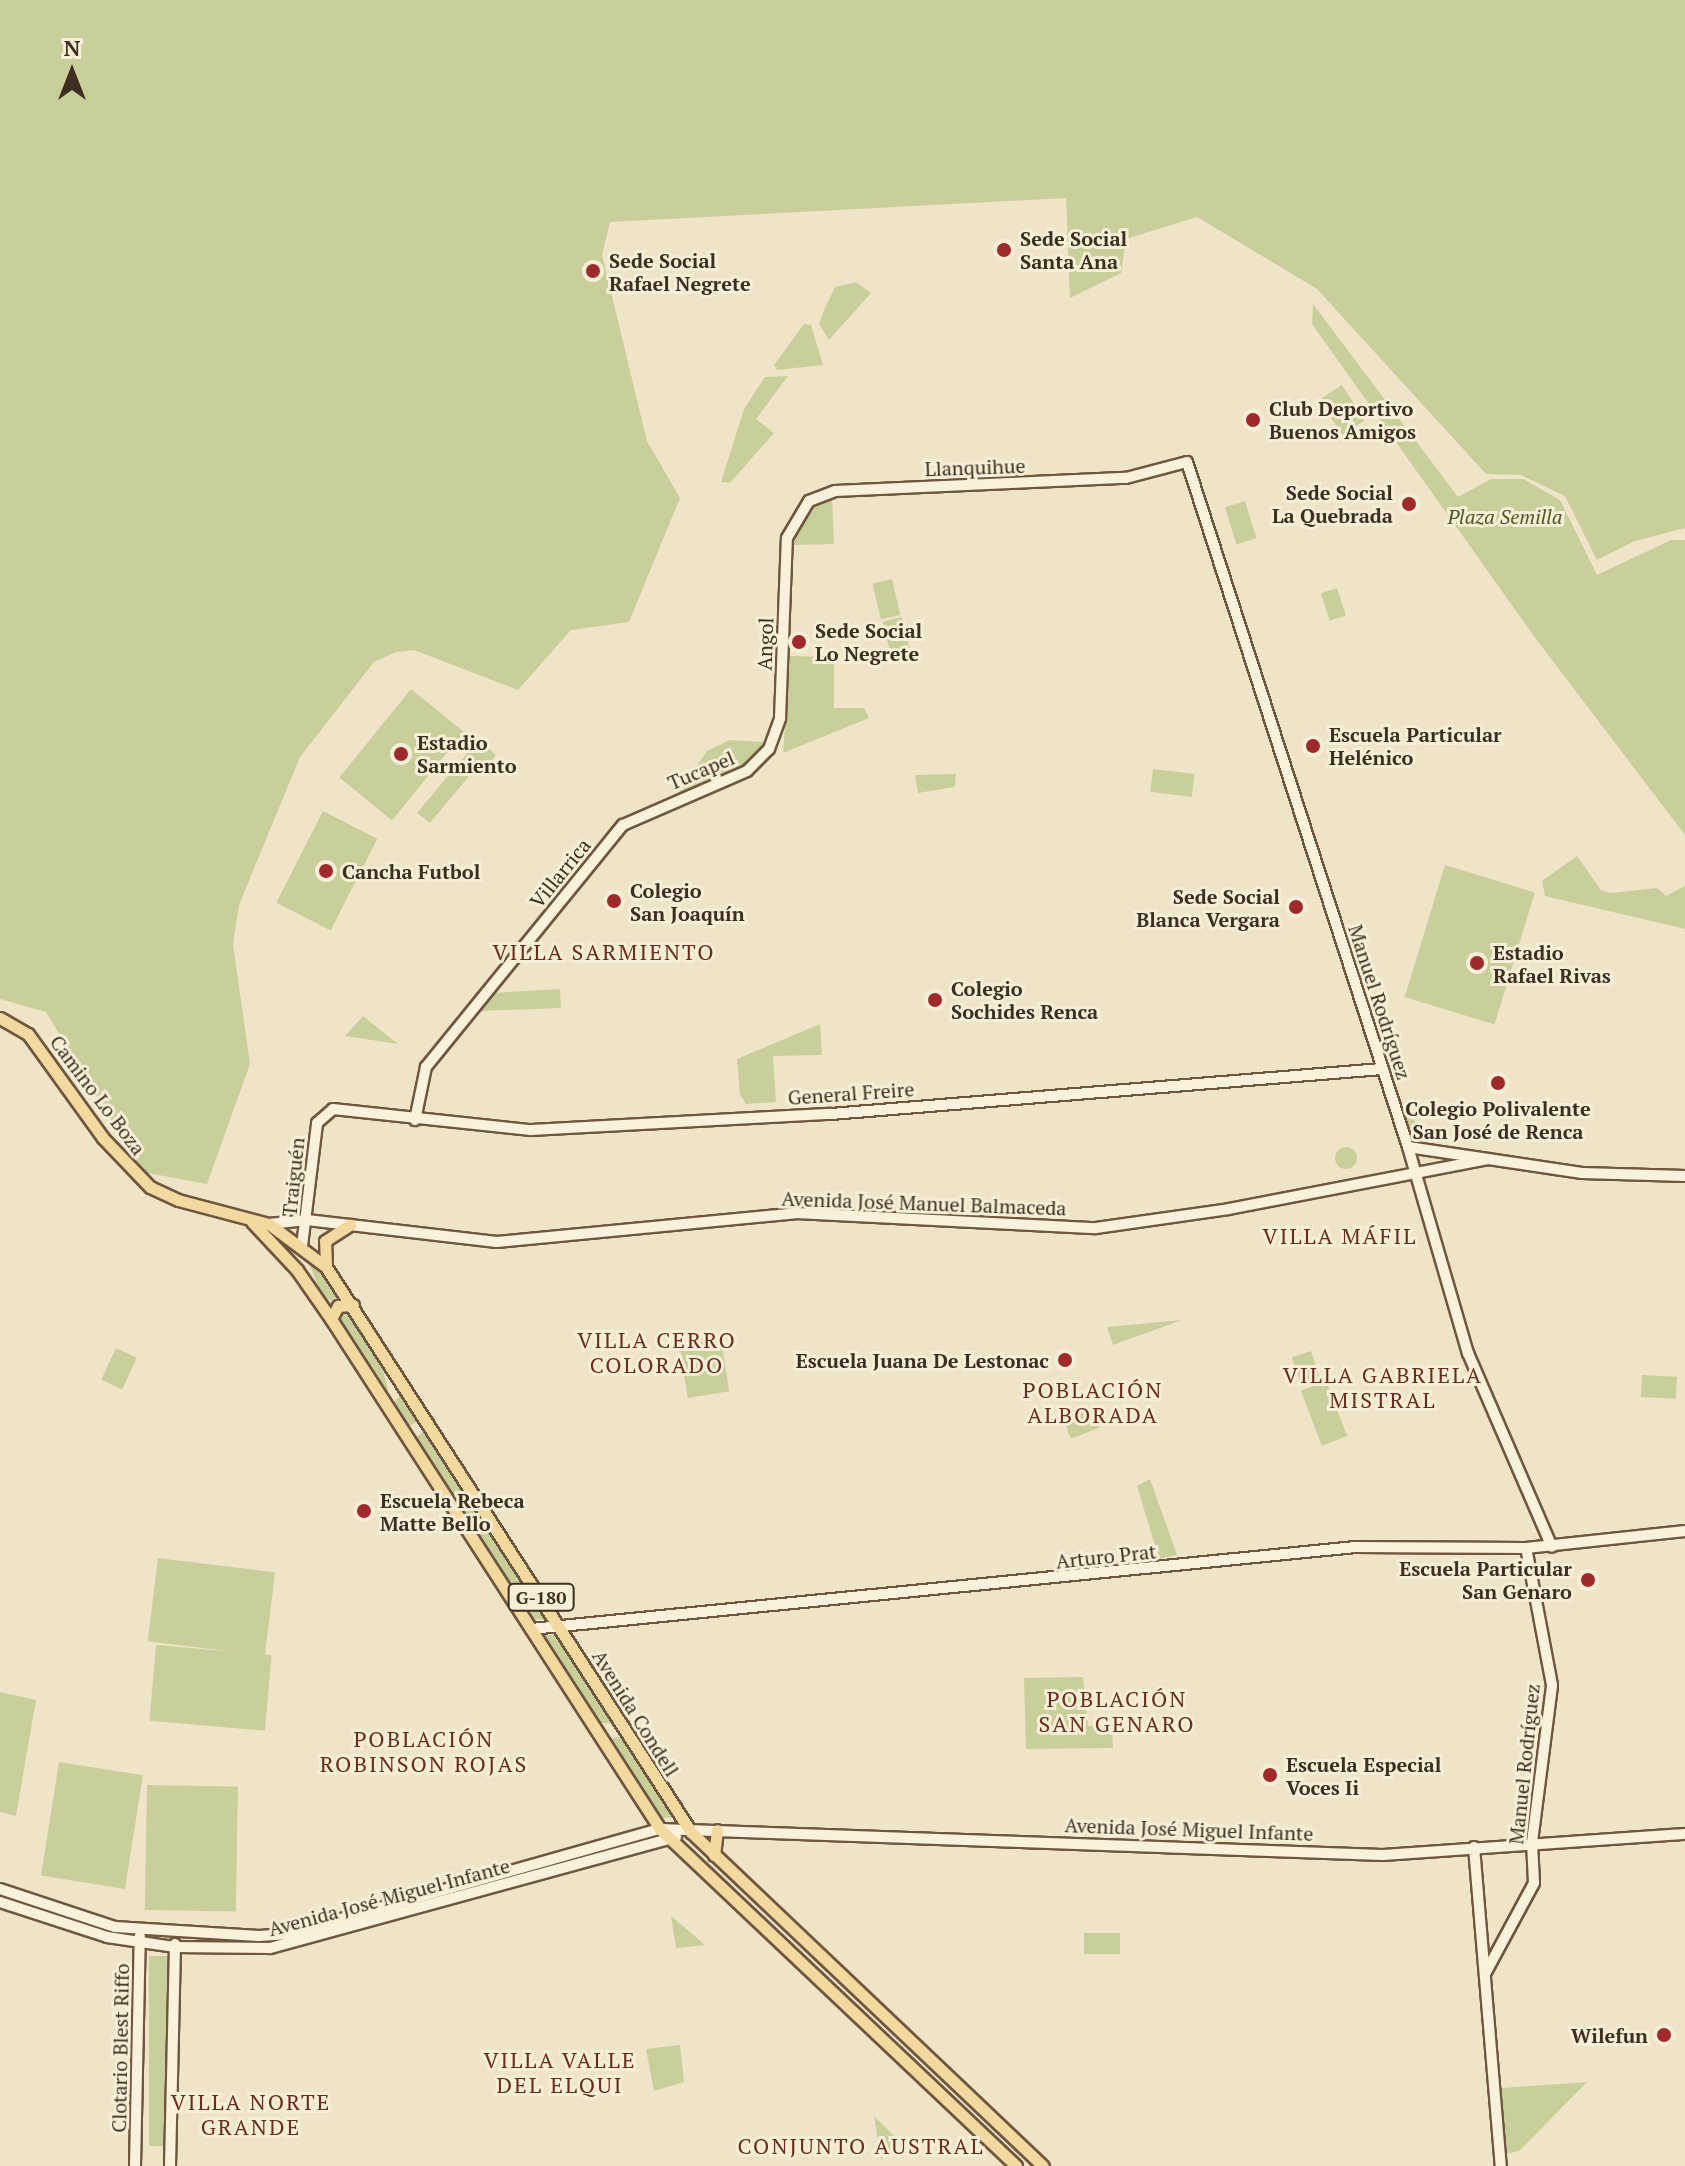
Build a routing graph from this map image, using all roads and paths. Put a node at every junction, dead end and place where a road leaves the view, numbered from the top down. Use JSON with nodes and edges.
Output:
{"nodes":[{"id":1,"x":1187,"y":462,"type":"joint"},
{"id":2,"x":787,"y":538,"type":"joint"},
{"id":3,"x":769,"y":749,"type":"joint"},
{"id":4,"x":640,"y":815,"type":"joint"},
{"id":5,"x":0,"y":1018,"type":"edge"},
{"id":6,"x":1382,"y":1069,"type":"junction"},
{"id":7,"x":323,"y":1114,"type":"joint"},
{"id":8,"x":415,"y":1120,"type":"junction"},
{"id":9,"x":1408,"y":1147,"type":"junction"},
{"id":10,"x":1488,"y":1159,"type":"junction"},
{"id":11,"x":1416,"y":1173,"type":"junction"},
{"id":12,"x":1685,"y":1176,"type":"edge"},
{"id":13,"x":245,"y":1217,"type":"junction"},
{"id":14,"x":307,"y":1220,"type":"junction"},
{"id":15,"x":269,"y":1224,"type":"junction"},
{"id":16,"x":350,"y":1225,"type":"junction"},
{"id":17,"x":302,"y":1246,"type":"junction"},
{"id":18,"x":326,"y":1267,"type":"junction"},
{"id":19,"x":305,"y":1280,"type":"junction"},
{"id":20,"x":353,"y":1305,"type":"junction"},
{"id":21,"x":331,"y":1319,"type":"junction"},
{"id":22,"x":1685,"y":1531,"type":"edge"},
{"id":23,"x":1552,"y":1547,"type":"junction"},
{"id":24,"x":1526,"y":1548,"type":"junction"},
{"id":25,"x":560,"y":1627,"type":"junction"},
{"id":26,"x":531,"y":1629,"type":"junction"},
{"id":27,"x":660,"y":1829,"type":"junction"},
{"id":28,"x":717,"y":1830,"type":"junction"},
{"id":29,"x":691,"y":1832,"type":"junction"},
{"id":30,"x":1685,"y":1834,"type":"edge"},
{"id":31,"x":670,"y":1839,"type":"junction"},
{"id":32,"x":1532,"y":1842,"type":"junction"},
{"id":33,"x":1474,"y":1847,"type":"junction"},
{"id":34,"x":714,"y":1855,"type":"junction"},
{"id":35,"x":0,"y":1889,"type":"edge"},
{"id":36,"x":0,"y":1902,"type":"edge"},
{"id":37,"x":140,"y":1930,"type":"junction"},
{"id":38,"x":175,"y":1934,"type":"junction"},
{"id":39,"x":140,"y":1942,"type":"junction"},
{"id":40,"x":175,"y":1947,"type":"junction"},
{"id":41,"x":1485,"y":1974,"type":"junction"},
{"id":42,"x":135,"y":2166,"type":"edge"},
{"id":43,"x":170,"y":2166,"type":"edge"},
{"id":44,"x":1016,"y":2166,"type":"edge"},
{"id":45,"x":1043,"y":2166,"type":"edge"},
{"id":46,"x":1501,"y":2166,"type":"edge"}],
"edges":[{"from":1,"to":2,"type":"street","name":"Llanquihue"},
{"from":1,"to":6,"type":"street","name":"Manuel Rodríguez"},
{"from":2,"to":3,"type":"street","name":"Angol"},
{"from":3,"to":4,"type":"street","name":"Tucapel"},
{"from":4,"to":8,"type":"street","name":"Villarrica"},
{"from":5,"to":13,"type":"main road","name":"Camino Lo Boza","number":"G-180"},
{"from":6,"to":8,"type":"street","name":"General Freire"},
{"from":6,"to":9,"type":"street","name":"Manuel Rodríguez"},
{"from":7,"to":8,"type":"street","name":"General Freire"},
{"from":7,"to":14,"type":"street","name":"Traiguén"},
{"from":9,"to":10,"type":"street","name":"Avenida José Manuel Balmaceda"},
{"from":9,"to":11,"type":"street","name":"Manuel Rodríguez"},
{"from":10,"to":11,"type":"street","name":"Avenida José Manuel Balmaceda"},
{"from":10,"to":12,"type":"street","name":"Avenida José Manuel Balmaceda"},
{"from":11,"to":16,"type":"street","name":"Avenida José Manuel Balmaceda"},
{"from":11,"to":23,"type":"street","name":"Manuel Rodríguez"},
{"from":13,"to":15,"type":"main road","name":"Camino Lo Boza","number":"G-180"},
{"from":13,"to":19,"type":"main road","number":"G-180"},
{"from":14,"to":15,"type":"street","name":"Camino Lo Boza"},
{"from":14,"to":16,"type":"street","name":"Avenida José Manuel Balmaceda"},
{"from":14,"to":17,"type":"street","name":"Traiguén"},
{"from":15,"to":17,"type":"main road","name":"Avenida Condell","number":"G-180"},
{"from":16,"to":18,"type":"main road"},
{"from":17,"to":18,"type":"main road","name":"Avenida Condell","number":"G-180"},
{"from":17,"to":19,"type":"main road"},
{"from":18,"to":20,"type":"main road","name":"Avenida Condell","number":"G-180"},
{"from":19,"to":21,"type":"main road","number":"G-180"},
{"from":20,"to":21,"type":"main road"},
{"from":20,"to":25,"type":"main road","name":"Avenida Condell","number":"G-180"},
{"from":21,"to":26,"type":"main road","number":"G-180"},
{"from":22,"to":23,"type":"street","name":"Arturo Prat"},
{"from":23,"to":24,"type":"street","name":"Arturo Prat"},
{"from":24,"to":25,"type":"street","name":"Arturo Prat"},
{"from":24,"to":32,"type":"street","name":"Manuel Rodríguez"},
{"from":25,"to":26,"type":"street","name":"Arturo Prat"},
{"from":25,"to":29,"type":"main road","name":"Avenida Condell","number":"G-180"},
{"from":26,"to":27,"type":"main road","number":"G-180"},
{"from":27,"to":29,"type":"street","name":"Avenida José Miguel Infante"},
{"from":27,"to":31,"type":"main road","number":"G-180"},
{"from":27,"to":38,"type":"street","name":"Avenida José Miguel Infante"},
{"from":28,"to":29,"type":"street","name":"Avenida José Miguel Infante"},
{"from":28,"to":33,"type":"street","name":"Avenida José Miguel Infante"},
{"from":28,"to":34,"type":"main road"},
{"from":29,"to":31,"type":"street","name":"Avenida José Miguel Infante"},
{"from":29,"to":34,"type":"main road","name":"Avenida Condell","number":"G-180"},
{"from":30,"to":32,"type":"street","name":"Avenida José Miguel Infante"},
{"from":31,"to":40,"type":"street","name":"Avenida José Miguel Infante"},
{"from":31,"to":44,"type":"main road","number":"G-180"},
{"from":32,"to":33,"type":"street","name":"Avenida José Miguel Infante"},
{"from":32,"to":41,"type":"street","name":"Manuel Rodríguez"},
{"from":33,"to":41,"type":"street"},
{"from":34,"to":45,"type":"main road","name":"Avenida Condell","number":"G-180"},
{"from":35,"to":37,"type":"street","name":"Avenida José Miguel Infante"},
{"from":36,"to":39,"type":"street","name":"Avenida José Miguel Infante"},
{"from":37,"to":38,"type":"street","name":"Avenida José Miguel Infante"},
{"from":37,"to":39,"type":"street","name":"Clotario Blest Riffo"},
{"from":38,"to":40,"type":"street"},
{"from":39,"to":40,"type":"street","name":"Avenida José Miguel Infante"},
{"from":39,"to":42,"type":"street","name":"Clotario Blest Riffo"},
{"from":40,"to":43,"type":"street"},
{"from":41,"to":46,"type":"street"}]}
